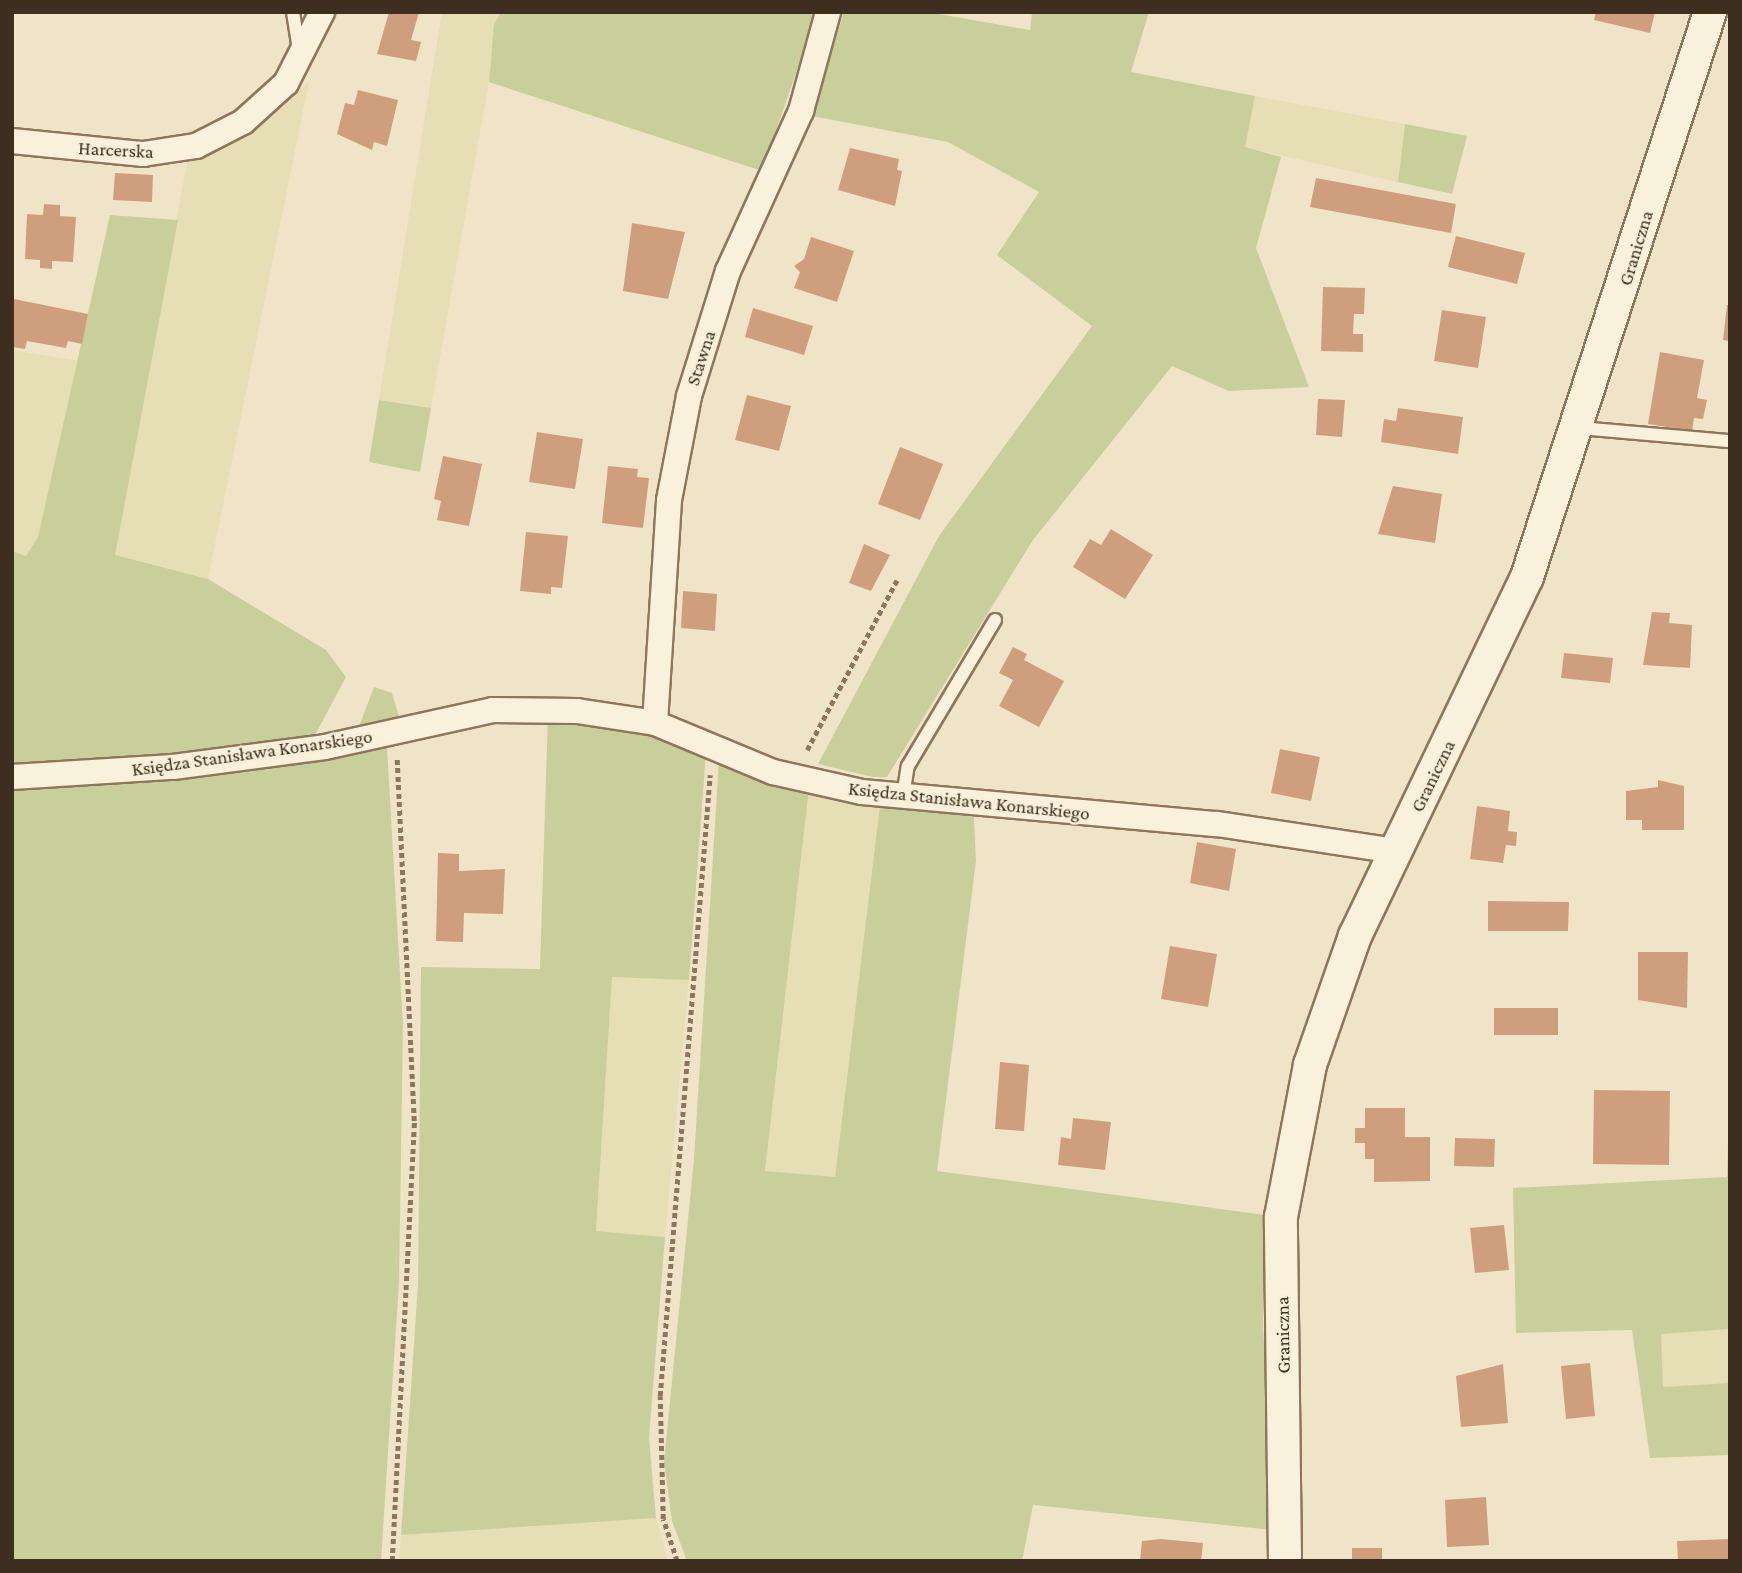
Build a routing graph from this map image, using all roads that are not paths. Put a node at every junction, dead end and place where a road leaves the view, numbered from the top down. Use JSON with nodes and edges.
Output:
{"nodes":[{"id":1,"x":293,"y":12,"type":"edge"},
{"id":2,"x":322,"y":12,"type":"edge"},
{"id":3,"x":828,"y":12,"type":"edge"},
{"id":4,"x":1710,"y":12,"type":"edge"},
{"id":5,"x":300,"y":61,"type":"junction"},
{"id":6,"x":12,"y":141,"type":"edge"},
{"id":7,"x":1580,"y":428,"type":"junction"},
{"id":8,"x":1730,"y":441,"type":"edge"},
{"id":9,"x":995,"y":620,"type":"dead end"},
{"id":10,"x":655,"y":723,"type":"junction"},
{"id":11,"x":12,"y":777,"type":"edge"},
{"id":12,"x":903,"y":796,"type":"junction"},
{"id":13,"x":1396,"y":851,"type":"junction"},
{"id":14,"x":1285,"y":1561,"type":"edge"}],
"edges":[{"from":1,"to":5,"type":"lane"},
{"from":2,"to":5,"type":"street","name":"Harcerska"},
{"from":3,"to":10,"type":"street","name":"Stawna"},
{"from":4,"to":7,"type":"street","name":"Graniczna"},
{"from":5,"to":6,"type":"street","name":"Harcerska"},
{"from":7,"to":8,"type":"lane"},
{"from":7,"to":13,"type":"street","name":"Graniczna"},
{"from":9,"to":12,"type":"lane"},
{"from":10,"to":11,"type":"street","name":"Księdza Stanisława Konarskiego"},
{"from":10,"to":12,"type":"street","name":"Księdza Stanisława Konarskiego"},
{"from":12,"to":13,"type":"street","name":"Księdza Stanisława Konarskiego"},
{"from":13,"to":14,"type":"street","name":"Graniczna"}]}
